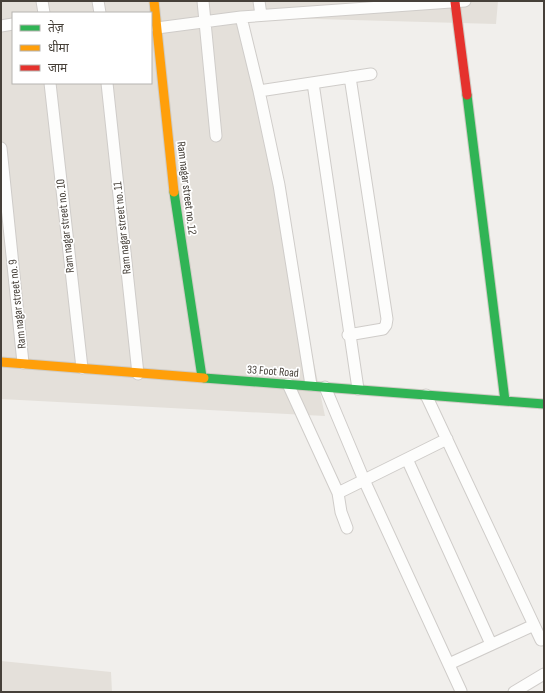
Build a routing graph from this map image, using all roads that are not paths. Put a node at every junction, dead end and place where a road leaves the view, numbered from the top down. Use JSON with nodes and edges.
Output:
{"nodes":[{"id":1,"x":42,"y":1,"type":"edge"},
{"id":2,"x":98,"y":1,"type":"edge"},
{"id":3,"x":154,"y":1,"type":"edge"},
{"id":4,"x":203,"y":1,"type":"edge"},
{"id":5,"x":259,"y":1,"type":"edge"},
{"id":6,"x":460,"y":1,"type":"edge"},
{"id":7,"x":442,"y":2,"type":"edge"},
{"id":8,"x":375,"y":4,"type":"edge"},
{"id":9,"x":316,"y":6,"type":"edge"},
{"id":10,"x":44,"y":12,"type":"edge"},
{"id":11,"x":100,"y":12,"type":"edge"},
{"id":12,"x":261,"y":15,"type":"junction"},
{"id":13,"x":241,"y":17,"type":"junction"},
{"id":14,"x":205,"y":21,"type":"junction"},
{"id":15,"x":12,"y":24,"type":"edge"},
{"id":16,"x":1,"y":26,"type":"edge"},
{"id":17,"x":156,"y":28,"type":"junction"},
{"id":18,"x":371,"y":74,"type":"dead end"},
{"id":19,"x":350,"y":77,"type":"junction"},
{"id":20,"x":313,"y":83,"type":"junction"},
{"id":21,"x":50,"y":84,"type":"edge"},
{"id":22,"x":107,"y":84,"type":"edge"},
{"id":23,"x":260,"y":91,"type":"junction"},
{"id":24,"x":216,"y":136,"type":"dead end"},
{"id":25,"x":1,"y":148,"type":"edge"},
{"id":26,"x":348,"y":334,"type":"junction"},
{"id":27,"x":1,"y":362,"type":"edge"},
{"id":28,"x":23,"y":363,"type":"junction"},
{"id":29,"x":82,"y":368,"type":"junction"},
{"id":30,"x":138,"y":374,"type":"junction"},
{"id":31,"x":202,"y":377,"type":"junction"},
{"id":32,"x":288,"y":384,"type":"junction"},
{"id":33,"x":311,"y":385,"type":"junction"},
{"id":34,"x":325,"y":387,"type":"junction"},
{"id":35,"x":358,"y":389,"type":"junction"},
{"id":36,"x":426,"y":395,"type":"junction"},
{"id":37,"x":505,"y":401,"type":"junction"},
{"id":38,"x":544,"y":404,"type":"edge"},
{"id":39,"x":447,"y":439,"type":"junction"},
{"id":40,"x":407,"y":459,"type":"junction"},
{"id":41,"x":364,"y":480,"type":"junction"},
{"id":42,"x":338,"y":493,"type":"junction"},
{"id":43,"x":347,"y":528,"type":"dead end"},
{"id":44,"x":534,"y":625,"type":"junction"},
{"id":45,"x":541,"y":640,"type":"dead end"},
{"id":46,"x":491,"y":644,"type":"junction"},
{"id":47,"x":449,"y":664,"type":"junction"},
{"id":48,"x":544,"y":674,"type":"edge"},
{"id":49,"x":461,"y":691,"type":"dead end"},
{"id":50,"x":517,"y":691,"type":"edge"}],
"edges":[{"from":1,"to":10,"type":"street"},
{"from":2,"to":11,"type":"street"},
{"from":3,"to":17,"type":"street","name":"Ram nagar street no. 12"},
{"from":4,"to":14,"type":"street"},
{"from":5,"to":12,"type":"street"},
{"from":6,"to":7,"type":"street"},
{"from":6,"to":37,"type":"street"},
{"from":7,"to":8,"type":"street"},
{"from":8,"to":9,"type":"street"},
{"from":9,"to":12,"type":"street"},
{"from":12,"to":13,"type":"street"},
{"from":13,"to":14,"type":"street"},
{"from":13,"to":23,"type":"street"},
{"from":14,"to":17,"type":"street"},
{"from":14,"to":24,"type":"street"},
{"from":15,"to":16,"type":"street"},
{"from":17,"to":31,"type":"street","name":"Ram nagar street no. 12"},
{"from":18,"to":19,"type":"street"},
{"from":19,"to":20,"type":"street"},
{"from":19,"to":26,"type":"street"},
{"from":20,"to":23,"type":"street"},
{"from":20,"to":26,"type":"street"},
{"from":21,"to":29,"type":"street","name":"Ram nagar street no. 10"},
{"from":22,"to":30,"type":"street","name":"Ram nagar street no. 11"},
{"from":23,"to":33,"type":"street"},
{"from":25,"to":28,"type":"street","name":"Ram nagar street no. 9"},
{"from":26,"to":35,"type":"street"},
{"from":27,"to":28,"type":"street","name":"33 Foot Road"},
{"from":28,"to":29,"type":"street","name":"33 Foot Road"},
{"from":29,"to":30,"type":"street","name":"33 Foot Road"},
{"from":30,"to":31,"type":"street","name":"33 Foot Road"},
{"from":31,"to":32,"type":"street","name":"33 Foot Road"},
{"from":32,"to":33,"type":"street","name":"33 Foot Road"},
{"from":32,"to":42,"type":"street"},
{"from":33,"to":34,"type":"street","name":"33 Foot Road"},
{"from":34,"to":35,"type":"street","name":"33 Foot Road"},
{"from":34,"to":41,"type":"street"},
{"from":35,"to":36,"type":"street","name":"33 Foot Road"},
{"from":36,"to":37,"type":"street","name":"33 Foot Road"},
{"from":36,"to":39,"type":"street"},
{"from":37,"to":38,"type":"street","name":"33 Foot Road"},
{"from":39,"to":40,"type":"street"},
{"from":39,"to":44,"type":"street"},
{"from":40,"to":41,"type":"street"},
{"from":40,"to":46,"type":"street"},
{"from":41,"to":42,"type":"street"},
{"from":41,"to":47,"type":"street"},
{"from":42,"to":43,"type":"street"},
{"from":44,"to":45,"type":"street"},
{"from":44,"to":46,"type":"street"},
{"from":46,"to":47,"type":"street"},
{"from":47,"to":49,"type":"street"},
{"from":48,"to":50,"type":"street"}]}
